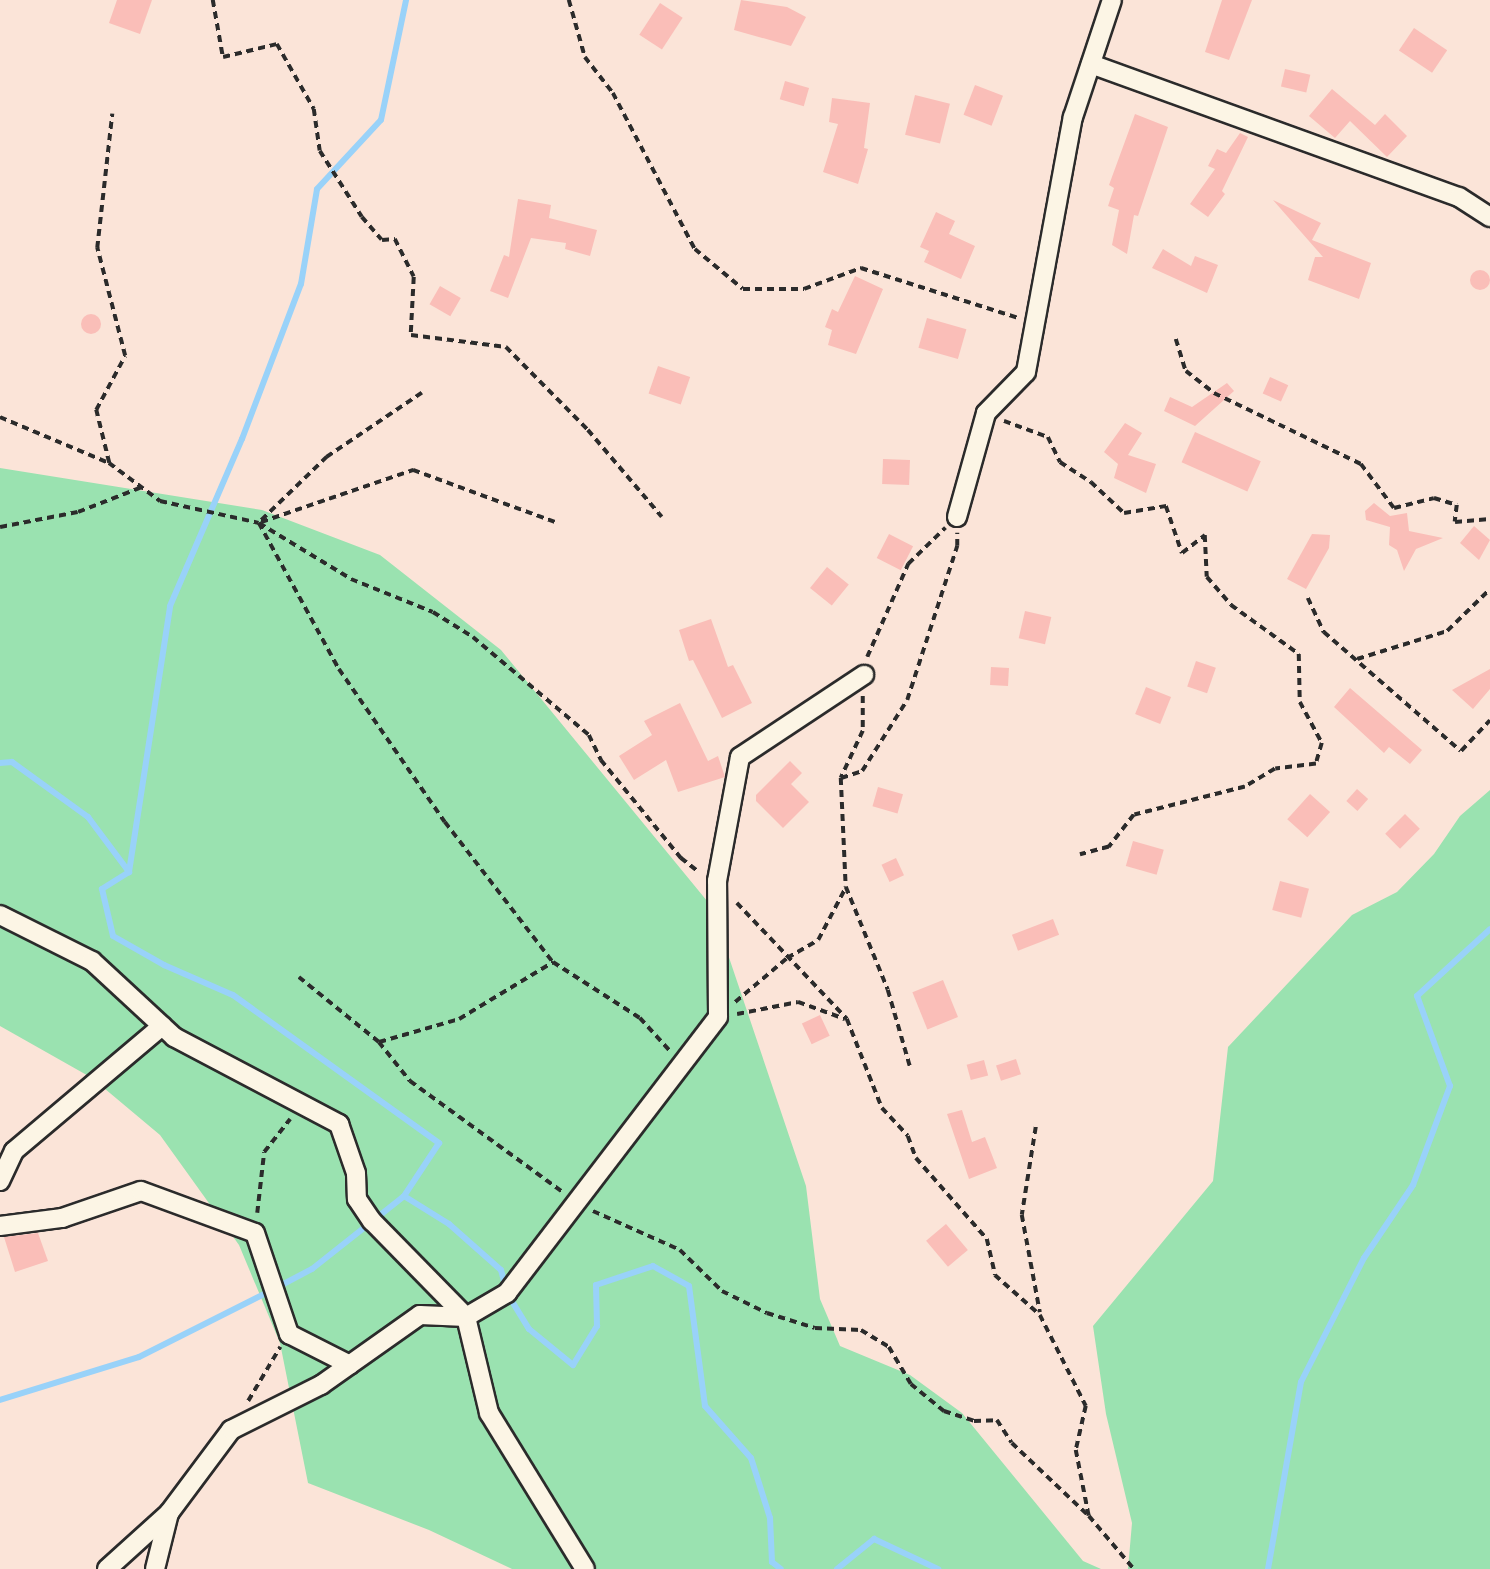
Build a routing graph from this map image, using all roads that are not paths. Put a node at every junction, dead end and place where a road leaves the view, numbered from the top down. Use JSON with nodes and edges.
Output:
{"nodes":[{"id":1,"x":1112,"y":0,"type":"edge"},
{"id":2,"x":1091,"y":64,"type":"junction"},
{"id":3,"x":1490,"y":217,"type":"edge"},
{"id":4,"x":957,"y":517,"type":"road end"},
{"id":5,"x":864,"y":675,"type":"road end"},
{"id":6,"x":0,"y":915,"type":"edge"},
{"id":7,"x":162,"y":1026,"type":"junction"},
{"id":8,"x":0,"y":1181,"type":"edge"},
{"id":9,"x":0,"y":1226,"type":"edge"},
{"id":10,"x":466,"y":1317,"type":"junction"},
{"id":11,"x":350,"y":1365,"type":"junction"},
{"id":12,"x":169,"y":1513,"type":"junction"},
{"id":13,"x":107,"y":1569,"type":"edge"},
{"id":14,"x":155,"y":1569,"type":"edge"},
{"id":15,"x":586,"y":1569,"type":"edge"}],
"edges":[{"from":1,"to":2,"type":"street"},
{"from":2,"to":3,"type":"street"},
{"from":2,"to":4,"type":"street"},
{"from":5,"to":10,"type":"street"},
{"from":6,"to":7,"type":"street"},
{"from":7,"to":8,"type":"street"},
{"from":7,"to":10,"type":"street"},
{"from":9,"to":11,"type":"street"},
{"from":10,"to":11,"type":"street"},
{"from":10,"to":15,"type":"street"},
{"from":11,"to":12,"type":"street"},
{"from":12,"to":13,"type":"street"},
{"from":12,"to":14,"type":"street"}]}
